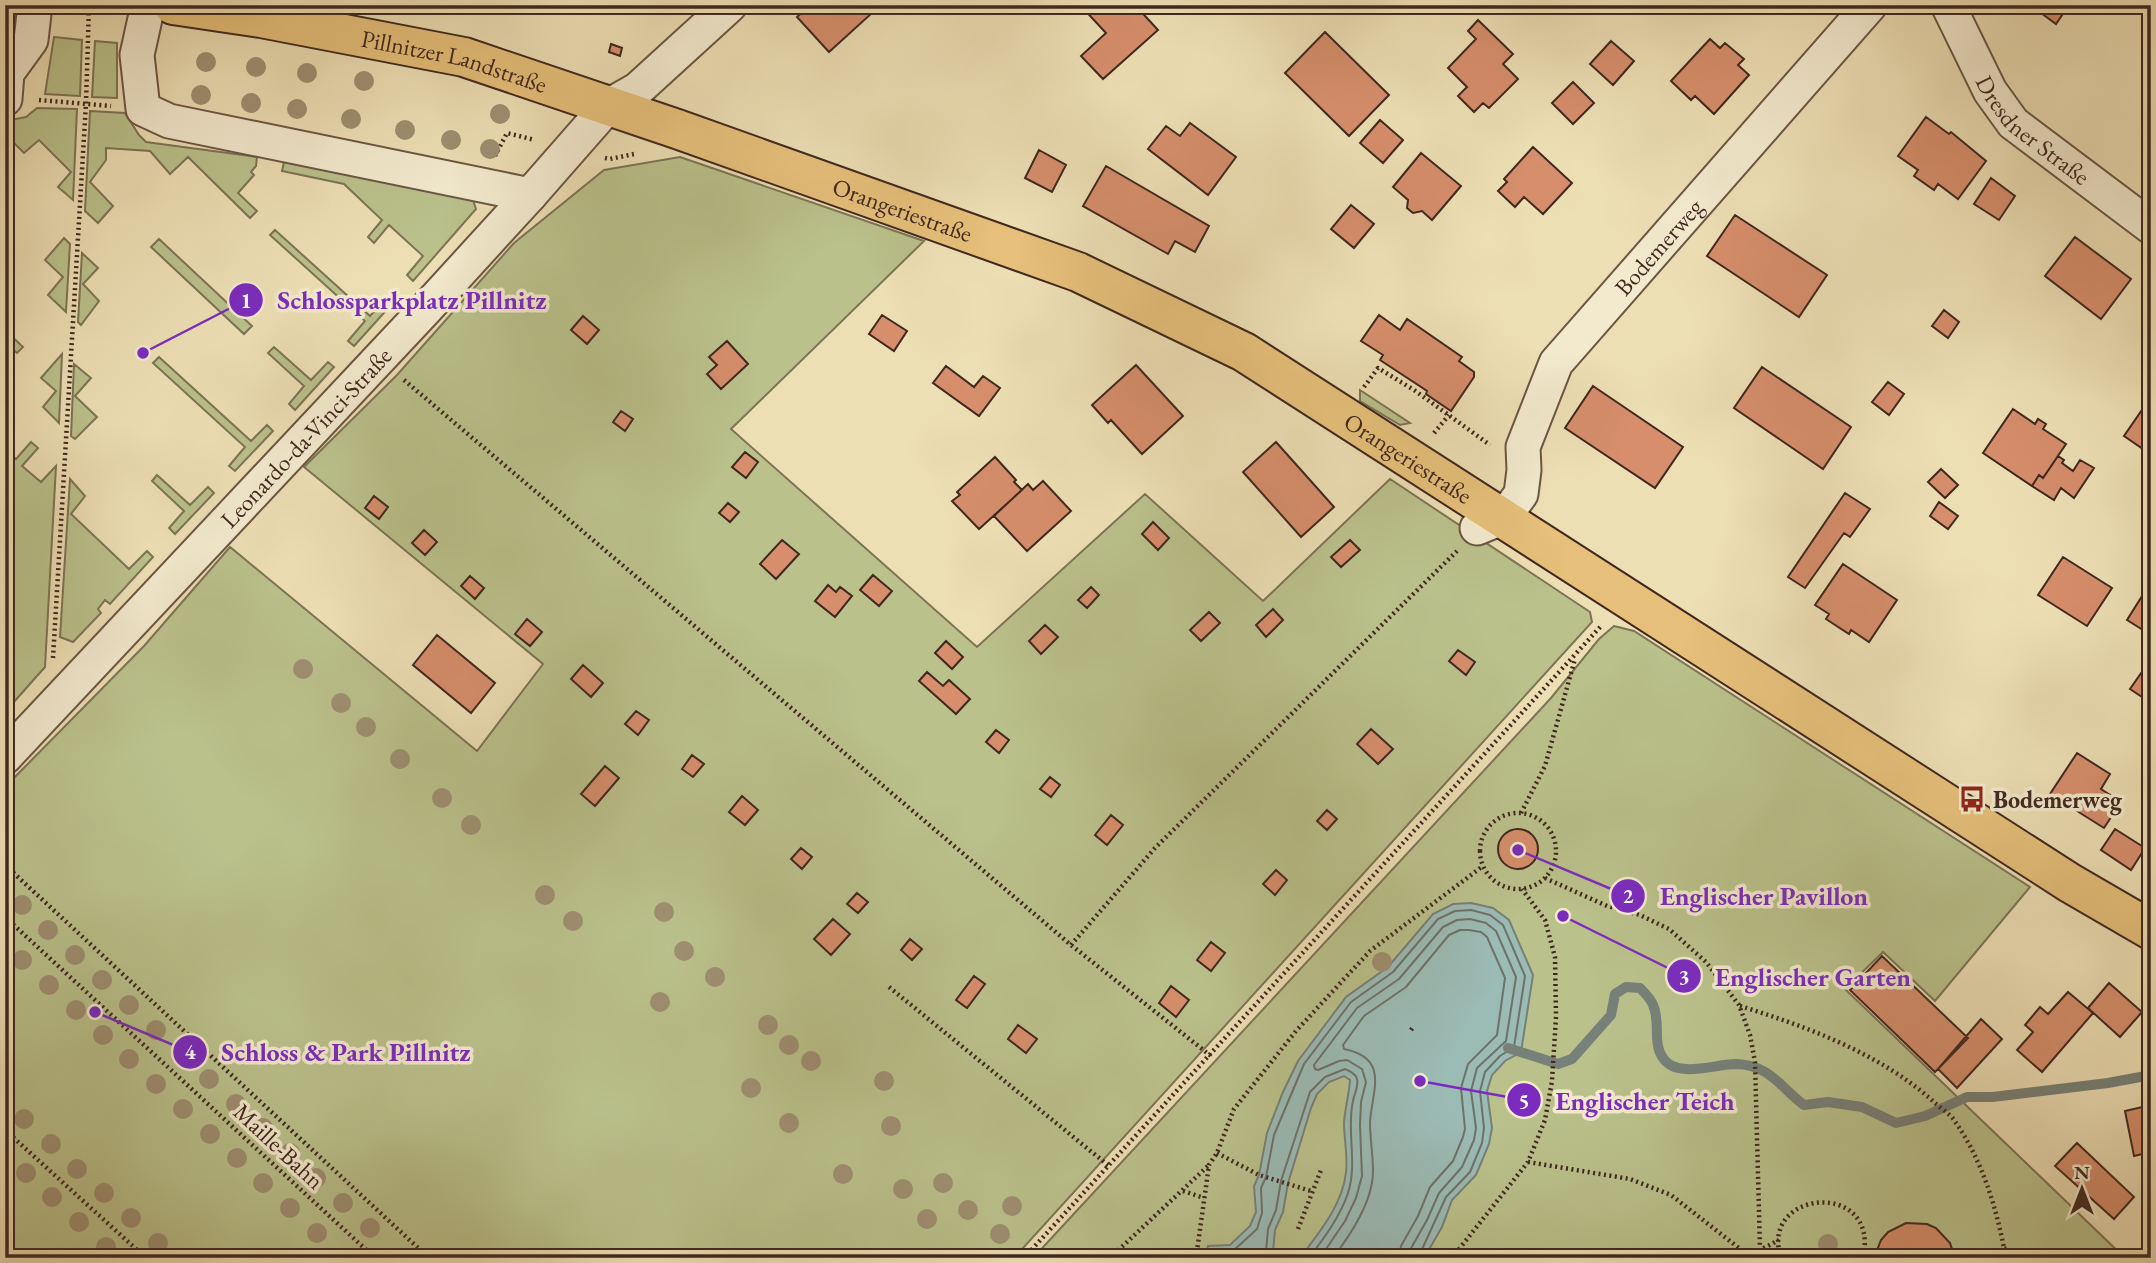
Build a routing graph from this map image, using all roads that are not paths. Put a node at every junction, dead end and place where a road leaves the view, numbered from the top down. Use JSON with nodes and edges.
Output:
{"nodes":[{"id":1,"x":35,"y":5,"type":"edge"},
{"id":2,"x":148,"y":5,"type":"edge"},
{"id":3,"x":173,"y":5,"type":"edge"},
{"id":4,"x":730,"y":5,"type":"edge"},
{"id":5,"x":1870,"y":5,"type":"edge"},
{"id":6,"x":1948,"y":5,"type":"edge"},
{"id":7,"x":6,"y":86,"type":"edge"},
{"id":8,"x":608,"y":106,"type":"junction"},
{"id":9,"x":530,"y":195,"type":"junction"},
{"id":10,"x":2151,"y":227,"type":"edge"},
{"id":11,"x":1490,"y":522,"type":"junction"},
{"id":12,"x":5,"y":757,"type":"edge"},
{"id":13,"x":2151,"y":930,"type":"edge"}],
"edges":[{"from":1,"to":7,"type":"street"},
{"from":2,"to":9,"type":"street"},
{"from":3,"to":8,"type":"main road","name":"Pillnitzer Landstraße"},
{"from":4,"to":8,"type":"street","name":"Leonardo-da-Vinci-Straße"},
{"from":5,"to":11,"type":"street","name":"Bodemerweg"},
{"from":6,"to":10,"type":"street","name":"Dresdner Straße"},
{"from":8,"to":9,"type":"street","name":"Leonardo-da-Vinci-Straße"},
{"from":8,"to":11,"type":"main road","name":"Orangeriestraße"},
{"from":9,"to":12,"type":"street","name":"Leonardo-da-Vinci-Straße"},
{"from":11,"to":13,"type":"main road","name":"Orangeriestraße"}]}
